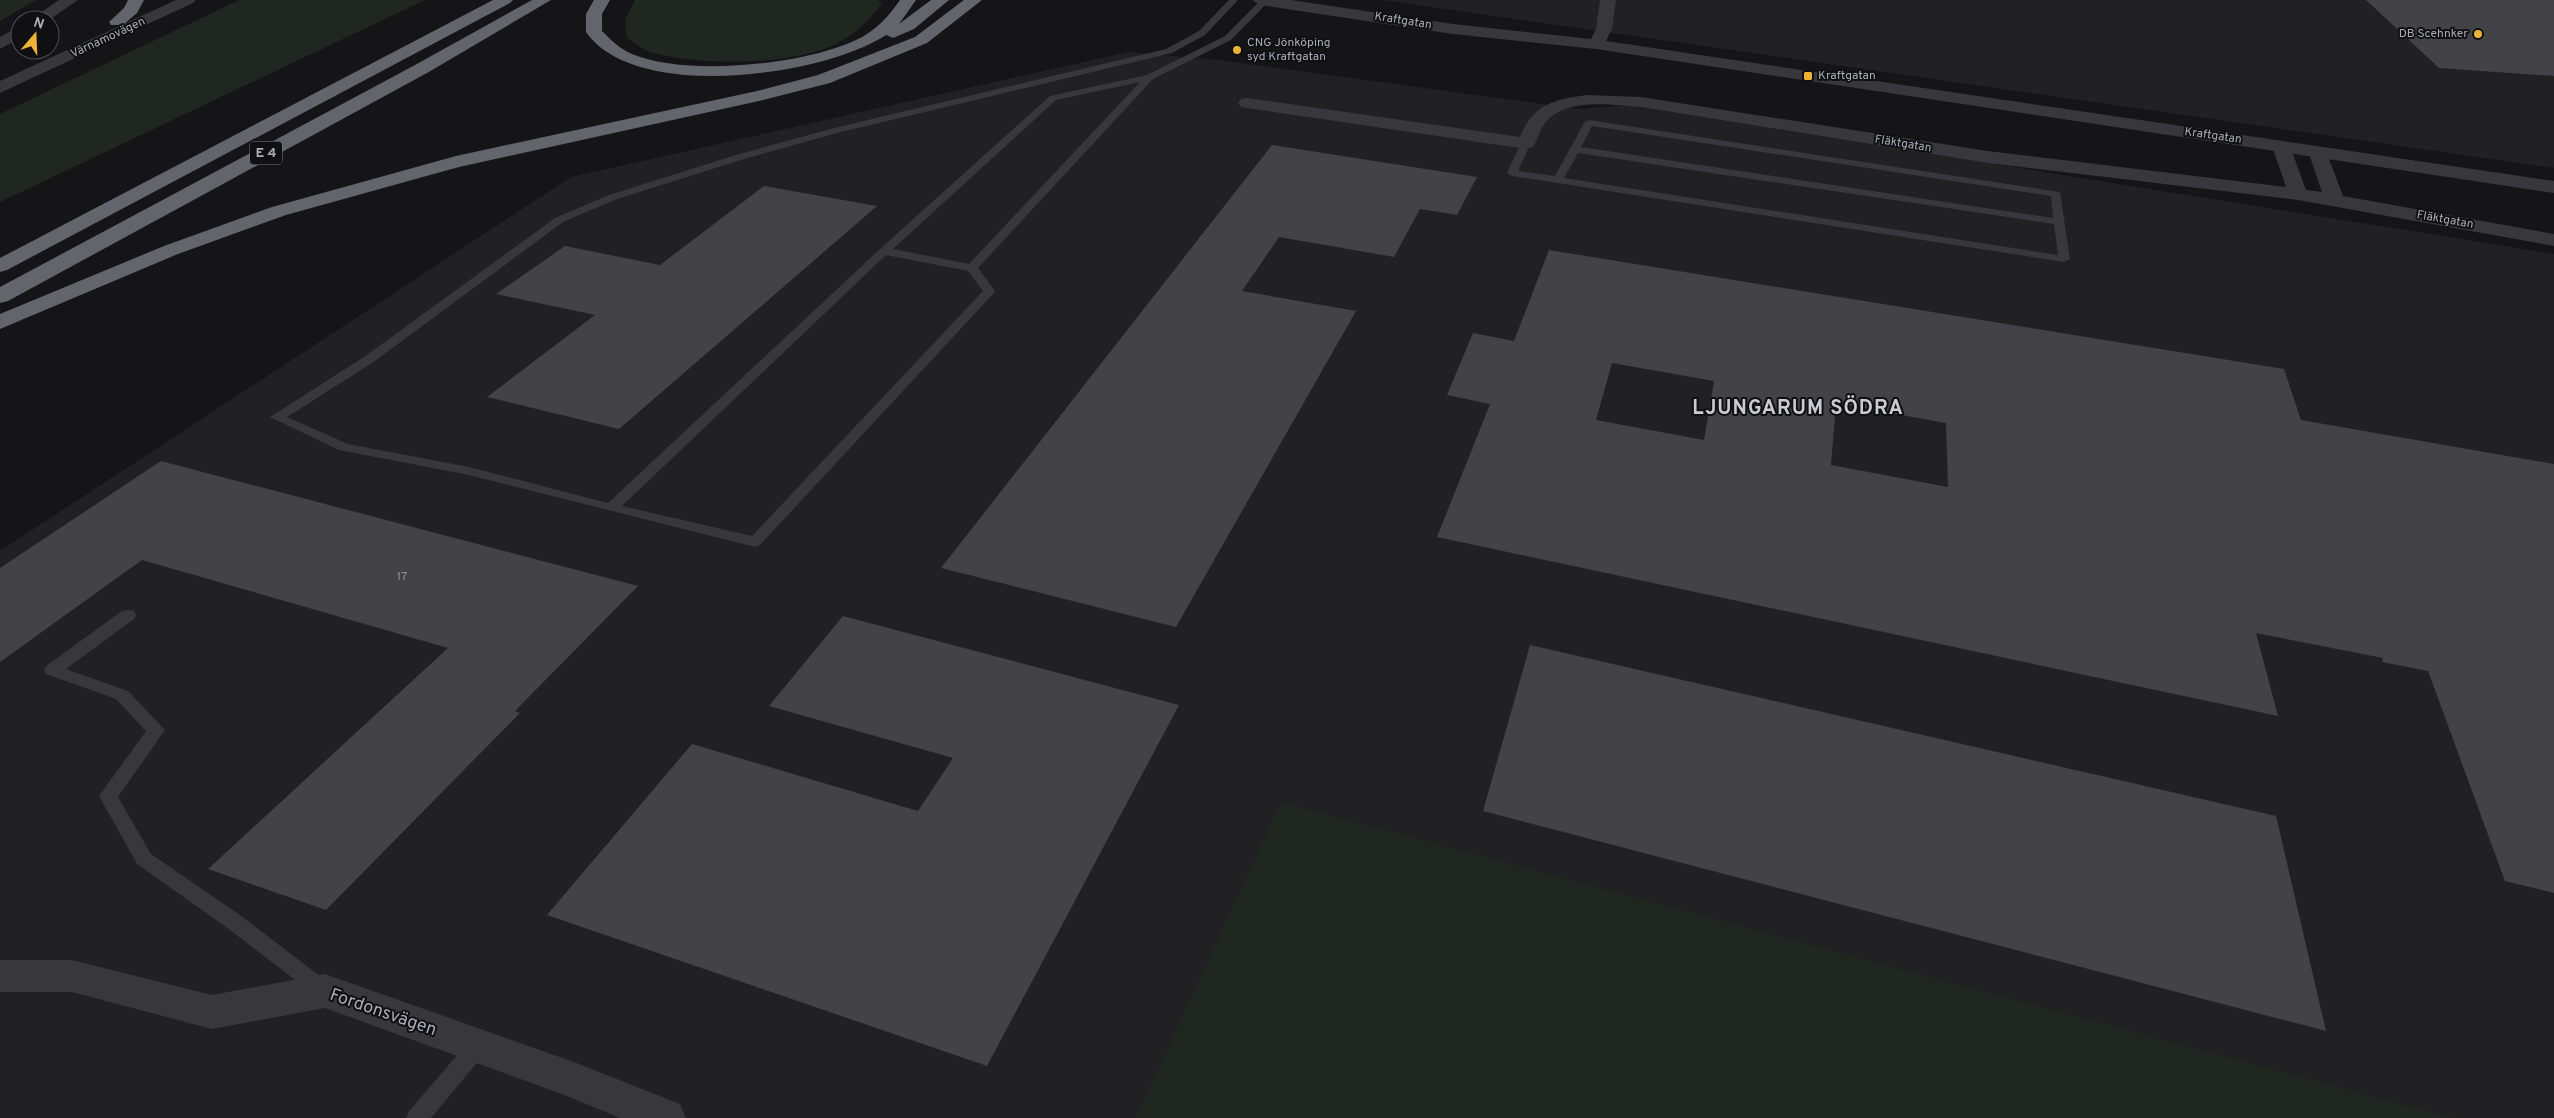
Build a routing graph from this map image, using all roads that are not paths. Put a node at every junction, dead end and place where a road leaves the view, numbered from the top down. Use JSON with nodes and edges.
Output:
{"nodes":[{"id":1,"x":70,"y":0,"type":"edge"},
{"id":2,"x":136,"y":0,"type":"edge"},
{"id":3,"x":167,"y":0,"type":"edge"},
{"id":4,"x":188,"y":0,"type":"edge"},
{"id":5,"x":543,"y":0,"type":"edge"},
{"id":6,"x":602,"y":0,"type":"edge"},
{"id":7,"x":908,"y":0,"type":"edge"},
{"id":8,"x":941,"y":0,"type":"edge"},
{"id":9,"x":974,"y":0,"type":"edge"},
{"id":10,"x":1234,"y":0,"type":"edge"},
{"id":11,"x":1264,"y":0,"type":"edge"},
{"id":12,"x":1321,"y":0,"type":"edge"},
{"id":13,"x":1608,"y":0,"type":"edge"},
{"id":14,"x":503,"y":1,"type":"edge"},
{"id":15,"x":54,"y":10,"type":"edge"},
{"id":16,"x":117,"y":22,"type":"junction"},
{"id":17,"x":1546,"y":38,"type":"junction"},
{"id":18,"x":1596,"y":44,"type":"junction"},
{"id":19,"x":60,"y":46,"type":"edge"},
{"id":20,"x":853,"y":48,"type":"junction"},
{"id":21,"x":26,"y":60,"type":"edge"},
{"id":22,"x":0,"y":71,"type":"edge"},
{"id":23,"x":1150,"y":76,"type":"junction"},
{"id":24,"x":0,"y":88,"type":"edge"},
{"id":25,"x":1247,"y":103,"type":"dead end"},
{"id":26,"x":1526,"y":142,"type":"junction"},
{"id":27,"x":2281,"y":146,"type":"junction"},
{"id":28,"x":1575,"y":149,"type":"junction"},
{"id":29,"x":2317,"y":151,"type":"junction"},
{"id":30,"x":1558,"y":180,"type":"junction"},
{"id":31,"x":2554,"y":187,"type":"edge"},
{"id":32,"x":2298,"y":194,"type":"junction"},
{"id":33,"x":2335,"y":200,"type":"junction"},
{"id":34,"x":2060,"y":222,"type":"junction"},
{"id":35,"x":2554,"y":240,"type":"edge"},
{"id":36,"x":884,"y":251,"type":"junction"},
{"id":37,"x":0,"y":266,"type":"edge"},
{"id":38,"x":972,"y":268,"type":"junction"},
{"id":39,"x":0,"y":296,"type":"edge"},
{"id":40,"x":0,"y":322,"type":"edge"},
{"id":41,"x":611,"y":508,"type":"junction"},
{"id":42,"x":128,"y":615,"type":"dead end"},
{"id":43,"x":0,"y":976,"type":"edge"},
{"id":44,"x":325,"y":991,"type":"junction"},
{"id":45,"x":478,"y":1046,"type":"junction"},
{"id":46,"x":417,"y":1118,"type":"edge"},
{"id":47,"x":666,"y":1118,"type":"edge"}],
"edges":[{"from":1,"to":15,"type":"street"},
{"from":2,"to":16,"type":"highway"},
{"from":3,"to":16,"type":"street","name":"Värnamovägen"},
{"from":4,"to":24,"type":"street","name":"Värnamovägen"},
{"from":5,"to":39,"type":"highway","number":"E 4"},
{"from":6,"to":20,"type":"highway"},
{"from":7,"to":20,"type":"highway"},
{"from":8,"to":20,"type":"highway"},
{"from":9,"to":40,"type":"highway"},
{"from":10,"to":41,"type":"lane"},
{"from":11,"to":17,"type":"street","name":"Kraftgatan"},
{"from":11,"to":23,"type":"lane"},
{"from":12,"to":17,"type":"street","name":"Kraftgatan"},
{"from":13,"to":18,"type":"street"},
{"from":14,"to":37,"type":"highway","number":"E 4"},
{"from":16,"to":19,"type":"street","name":"Värnamovägen"},
{"from":17,"to":18,"type":"street","name":"Kraftgatan"},
{"from":18,"to":27,"type":"street","name":"Kraftgatan"},
{"from":21,"to":22,"type":"street","name":"Värnamovägen"},
{"from":23,"to":36,"type":"lane"},
{"from":23,"to":38,"type":"lane"},
{"from":25,"to":26,"type":"street"},
{"from":26,"to":30,"type":"lane"},
{"from":26,"to":32,"type":"street","name":"Fläktgatan"},
{"from":27,"to":29,"type":"street","name":"Kraftgatan"},
{"from":27,"to":32,"type":"street"},
{"from":28,"to":30,"type":"lane"},
{"from":28,"to":34,"type":"lane"},
{"from":28,"to":34,"type":"lane"},
{"from":29,"to":31,"type":"street","name":"Kraftgatan"},
{"from":29,"to":33,"type":"street"},
{"from":30,"to":34,"type":"lane"},
{"from":32,"to":33,"type":"street","name":"Fläktgatan"},
{"from":33,"to":35,"type":"street","name":"Fläktgatan"},
{"from":36,"to":38,"type":"lane"},
{"from":36,"to":41,"type":"lane"},
{"from":38,"to":41,"type":"lane"},
{"from":42,"to":44,"type":"lane"},
{"from":43,"to":44,"type":"street","name":"Fordonsvägen"},
{"from":44,"to":45,"type":"street","name":"Fordonsvägen"},
{"from":45,"to":46,"type":"lane"},
{"from":45,"to":47,"type":"street","name":"Fordonsvägen"}]}
